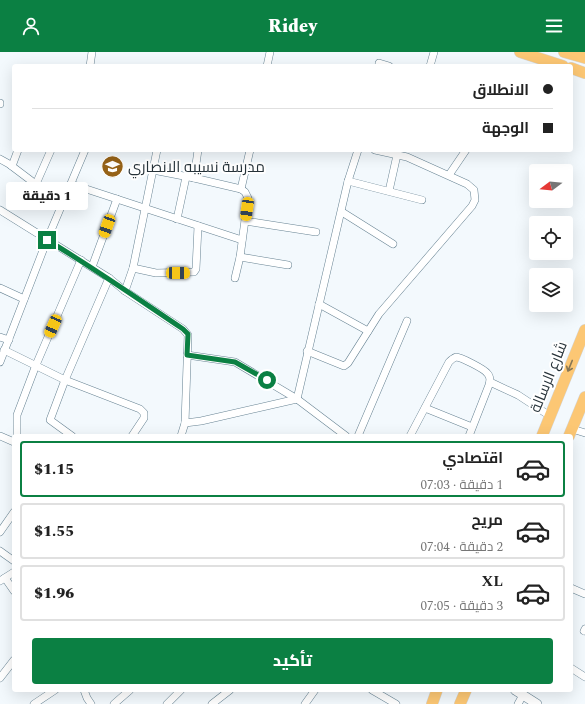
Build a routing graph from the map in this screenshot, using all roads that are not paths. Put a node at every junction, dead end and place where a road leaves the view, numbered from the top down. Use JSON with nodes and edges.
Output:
{"nodes":[{"id":1,"x":92,"y":52,"type":"edge"},
{"id":2,"x":270,"y":52,"type":"edge"},
{"id":3,"x":434,"y":52,"type":"edge"},
{"id":4,"x":520,"y":52,"type":"edge"},
{"id":5,"x":564,"y":52,"type":"edge"},
{"id":6,"x":585,"y":58,"type":"edge"},
{"id":7,"x":379,"y":63,"type":"dead end"},
{"id":8,"x":90,"y":64,"type":"edge"},
{"id":9,"x":267,"y":64,"type":"edge"},
{"id":10,"x":382,"y":64,"type":"edge"},
{"id":11,"x":431,"y":64,"type":"edge"},
{"id":12,"x":557,"y":64,"type":"edge"},
{"id":13,"x":573,"y":69,"type":"edge"},
{"id":14,"x":585,"y":73,"type":"edge"},
{"id":15,"x":17,"y":152,"type":"edge"},
{"id":16,"x":50,"y":152,"type":"edge"},
{"id":17,"x":84,"y":152,"type":"edge"},
{"id":18,"x":157,"y":152,"type":"edge"},
{"id":19,"x":198,"y":152,"type":"edge"},
{"id":20,"x":250,"y":152,"type":"edge"},
{"id":21,"x":357,"y":152,"type":"edge"},
{"id":22,"x":384,"y":152,"type":"edge"},
{"id":23,"x":465,"y":152,"type":"edge"},
{"id":24,"x":408,"y":154,"type":"edge"},
{"id":25,"x":397,"y":155,"type":"junction"},
{"id":26,"x":0,"y":159,"type":"edge"},
{"id":27,"x":12,"y":166,"type":"junction"},
{"id":28,"x":153,"y":170,"type":"junction"},
{"id":29,"x":186,"y":176,"type":"junction"},
{"id":30,"x":449,"y":176,"type":"junction"},
{"id":31,"x":194,"y":178,"type":"junction"},
{"id":32,"x":348,"y":180,"type":"junction"},
{"id":33,"x":36,"y":184,"type":"junction"},
{"id":34,"x":71,"y":184,"type":"junction"},
{"id":35,"x":241,"y":189,"type":"junction"},
{"id":36,"x":389,"y":191,"type":"junction"},
{"id":37,"x":117,"y":199,"type":"junction"},
{"id":38,"x":422,"y":200,"type":"dead end"},
{"id":39,"x":62,"y":204,"type":"junction"},
{"id":40,"x":146,"y":209,"type":"junction"},
{"id":41,"x":0,"y":210,"type":"edge"},
{"id":42,"x":342,"y":212,"type":"junction"},
{"id":43,"x":177,"y":219,"type":"junction"},
{"id":44,"x":245,"y":221,"type":"junction"},
{"id":45,"x":198,"y":226,"type":"junction"},
{"id":46,"x":316,"y":232,"type":"dead end"},
{"id":47,"x":47,"y":240,"type":"junction"},
{"id":48,"x":242,"y":240,"type":"junction"},
{"id":49,"x":393,"y":244,"type":"dead end"},
{"id":50,"x":240,"y":257,"type":"junction"},
{"id":51,"x":81,"y":260,"type":"junction"},
{"id":52,"x":288,"y":265,"type":"dead end"},
{"id":53,"x":92,"y":267,"type":"junction"},
{"id":54,"x":133,"y":268,"type":"junction"},
{"id":55,"x":108,"y":278,"type":"junction"},
{"id":56,"x":235,"y":278,"type":"dead end"},
{"id":57,"x":0,"y":288,"type":"edge"},
{"id":58,"x":126,"y":291,"type":"junction"},
{"id":59,"x":24,"y":299,"type":"junction"},
{"id":60,"x":319,"y":304,"type":"junction"},
{"id":61,"x":406,"y":321,"type":"dead end"},
{"id":62,"x":585,"y":330,"type":"edge"},
{"id":63,"x":368,"y":331,"type":"junction"},
{"id":64,"x":0,"y":337,"type":"edge"},
{"id":65,"x":9,"y":340,"type":"junction"},
{"id":66,"x":4,"y":350,"type":"junction"},
{"id":67,"x":307,"y":351,"type":"junction"},
{"id":68,"x":187,"y":355,"type":"junction"},
{"id":69,"x":0,"y":362,"type":"edge"},
{"id":70,"x":36,"y":365,"type":"junction"},
{"id":71,"x":65,"y":380,"type":"junction"},
{"id":72,"x":490,"y":382,"type":"junction"},
{"id":73,"x":585,"y":397,"type":"edge"},
{"id":74,"x":296,"y":399,"type":"junction"},
{"id":75,"x":425,"y":408,"type":"junction"},
{"id":76,"x":550,"y":416,"type":"junction"},
{"id":77,"x":185,"y":423,"type":"junction"},
{"id":78,"x":472,"y":427,"type":"junction"},
{"id":79,"x":571,"y":433,"type":"edge"},
{"id":80,"x":585,"y":433,"type":"edge"},
{"id":81,"x":17,"y":434,"type":"edge"},
{"id":82,"x":69,"y":434,"type":"edge"},
{"id":83,"x":133,"y":434,"type":"edge"},
{"id":84,"x":182,"y":434,"type":"edge"},
{"id":85,"x":343,"y":434,"type":"edge"},
{"id":86,"x":359,"y":434,"type":"edge"},
{"id":87,"x":411,"y":434,"type":"edge"},
{"id":88,"x":470,"y":434,"type":"edge"},
{"id":89,"x":543,"y":434,"type":"edge"},
{"id":90,"x":0,"y":436,"type":"edge"},
{"id":91,"x":12,"y":441,"type":"edge"},
{"id":92,"x":12,"y":515,"type":"edge"},
{"id":93,"x":0,"y":532,"type":"edge"},
{"id":94,"x":0,"y":552,"type":"edge"},
{"id":95,"x":12,"y":560,"type":"edge"},
{"id":96,"x":12,"y":573,"type":"edge"},
{"id":97,"x":2,"y":580,"type":"edge"},
{"id":98,"x":12,"y":589,"type":"edge"},
{"id":99,"x":573,"y":589,"type":"edge"},
{"id":100,"x":585,"y":594,"type":"edge"},
{"id":101,"x":12,"y":663,"type":"edge"},
{"id":102,"x":573,"y":669,"type":"edge"},
{"id":103,"x":585,"y":677,"type":"edge"},
{"id":104,"x":0,"y":678,"type":"edge"},
{"id":105,"x":51,"y":692,"type":"edge"},
{"id":106,"x":85,"y":692,"type":"edge"},
{"id":107,"x":128,"y":692,"type":"edge"},
{"id":108,"x":179,"y":692,"type":"edge"},
{"id":109,"x":227,"y":692,"type":"edge"},
{"id":110,"x":314,"y":692,"type":"edge"},
{"id":111,"x":375,"y":692,"type":"edge"},
{"id":112,"x":437,"y":692,"type":"edge"},
{"id":113,"x":465,"y":692,"type":"edge"},
{"id":114,"x":519,"y":692,"type":"edge"},
{"id":115,"x":34,"y":704,"type":"edge"},
{"id":116,"x":91,"y":704,"type":"edge"},
{"id":117,"x":114,"y":704,"type":"edge"},
{"id":118,"x":167,"y":704,"type":"edge"},
{"id":119,"x":212,"y":704,"type":"edge"},
{"id":120,"x":305,"y":704,"type":"edge"},
{"id":121,"x":396,"y":704,"type":"edge"},
{"id":122,"x":432,"y":704,"type":"edge"},
{"id":123,"x":460,"y":704,"type":"edge"},
{"id":124,"x":518,"y":704,"type":"edge"},
{"id":125,"x":537,"y":704,"type":"edge"}],
"edges":[{"from":1,"to":8,"type":"street"},
{"from":2,"to":9,"type":"street"},
{"from":3,"to":11,"type":"street"},
{"from":4,"to":12,"type":"main road"},
{"from":5,"to":6,"type":"main road"},
{"from":7,"to":10,"type":"street"},
{"from":13,"to":14,"type":"main road"},
{"from":15,"to":27,"type":"street"},
{"from":16,"to":33,"type":"street"},
{"from":17,"to":34,"type":"street"},
{"from":18,"to":28,"type":"street"},
{"from":19,"to":31,"type":"street"},
{"from":20,"to":35,"type":"street"},
{"from":21,"to":32,"type":"street"},
{"from":22,"to":25,"type":"street"},
{"from":23,"to":30,"type":"street"},
{"from":24,"to":25,"type":"street"},
{"from":24,"to":30,"type":"street"},
{"from":25,"to":36,"type":"street"},
{"from":26,"to":27,"type":"street"},
{"from":27,"to":33,"type":"street"},
{"from":28,"to":29,"type":"street"},
{"from":28,"to":40,"type":"street"},
{"from":29,"to":31,"type":"street"},
{"from":29,"to":43,"type":"street"},
{"from":30,"to":63,"type":"street"},
{"from":31,"to":35,"type":"street"},
{"from":32,"to":36,"type":"street"},
{"from":32,"to":42,"type":"street"},
{"from":33,"to":39,"type":"street"},
{"from":34,"to":37,"type":"street"},
{"from":34,"to":39,"type":"street"},
{"from":35,"to":44,"type":"street"},
{"from":36,"to":38,"type":"street"},
{"from":37,"to":40,"type":"street"},
{"from":37,"to":53,"type":"street"},
{"from":39,"to":47,"type":"street"},
{"from":40,"to":43,"type":"street"},
{"from":40,"to":54,"type":"street"},
{"from":41,"to":47,"type":"street"},
{"from":42,"to":49,"type":"street"},
{"from":42,"to":60,"type":"street"},
{"from":43,"to":45,"type":"street"},
{"from":44,"to":46,"type":"street"},
{"from":44,"to":48,"type":"street"},
{"from":45,"to":48,"type":"street"},
{"from":45,"to":54,"type":"street"},
{"from":47,"to":51,"type":"street"},
{"from":47,"to":59,"type":"street"},
{"from":48,"to":50,"type":"street"},
{"from":50,"to":52,"type":"street"},
{"from":50,"to":56,"type":"street"},
{"from":51,"to":53,"type":"street"},
{"from":51,"to":70,"type":"street"},
{"from":53,"to":55,"type":"street"},
{"from":54,"to":58,"type":"street"},
{"from":55,"to":58,"type":"street"},
{"from":55,"to":71,"type":"street"},
{"from":57,"to":59,"type":"street"},
{"from":58,"to":68,"type":"street"},
{"from":59,"to":65,"type":"street"},
{"from":60,"to":63,"type":"street"},
{"from":60,"to":67,"type":"street"},
{"from":61,"to":86,"type":"street"},
{"from":62,"to":76,"type":"main road","name":"شارع الرسالة","one_way":true},
{"from":63,"to":67,"type":"street"},
{"from":64,"to":65,"type":"street"},
{"from":65,"to":66,"type":"street"},
{"from":66,"to":69,"type":"street"},
{"from":66,"to":70,"type":"street"},
{"from":67,"to":74,"type":"street"},
{"from":68,"to":74,"type":"street"},
{"from":68,"to":77,"type":"street"},
{"from":70,"to":71,"type":"street"},
{"from":70,"to":81,"type":"street"},
{"from":71,"to":82,"type":"street"},
{"from":71,"to":83,"type":"street"},
{"from":72,"to":75,"type":"street"},
{"from":72,"to":76,"type":"street"},
{"from":72,"to":78,"type":"street"},
{"from":73,"to":79,"type":"main road"},
{"from":74,"to":77,"type":"street"},
{"from":74,"to":85,"type":"street"},
{"from":75,"to":78,"type":"street"},
{"from":75,"to":87,"type":"street"},
{"from":76,"to":89,"type":"main road","name":"شارع الرسالة"},
{"from":77,"to":84,"type":"street"},
{"from":78,"to":88,"type":"street"},
{"from":79,"to":80,"type":"street"},
{"from":90,"to":91,"type":"street"},
{"from":92,"to":93,"type":"street"},
{"from":94,"to":95,"type":"street"},
{"from":96,"to":97,"type":"street"},
{"from":97,"to":98,"type":"street"},
{"from":99,"to":100,"type":"street"},
{"from":101,"to":104,"type":"street"},
{"from":102,"to":103,"type":"street"},
{"from":105,"to":115,"type":"street"},
{"from":106,"to":116,"type":"street"},
{"from":107,"to":117,"type":"street"},
{"from":108,"to":118,"type":"street"},
{"from":109,"to":119,"type":"street"},
{"from":110,"to":120,"type":"street"},
{"from":111,"to":121,"type":"street"},
{"from":112,"to":122,"type":"main road"},
{"from":113,"to":123,"type":"main road"},
{"from":114,"to":124,"type":"street"},
{"from":114,"to":125,"type":"street"}]}
